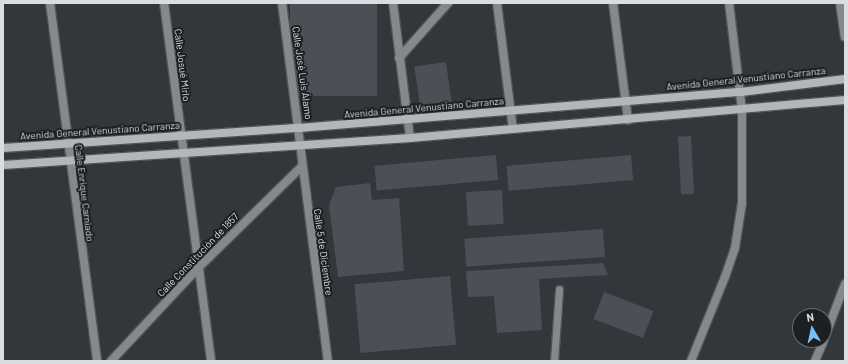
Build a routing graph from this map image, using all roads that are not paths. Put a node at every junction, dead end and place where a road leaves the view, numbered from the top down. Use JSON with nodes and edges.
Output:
{"nodes":[{"id":1,"x":50,"y":3,"type":"edge"},
{"id":2,"x":164,"y":3,"type":"edge"},
{"id":3,"x":282,"y":3,"type":"edge"},
{"id":4,"x":392,"y":3,"type":"edge"},
{"id":5,"x":448,"y":3,"type":"edge"},
{"id":6,"x":497,"y":3,"type":"edge"},
{"id":7,"x":613,"y":3,"type":"edge"},
{"id":8,"x":729,"y":3,"type":"edge"},
{"id":9,"x":840,"y":3,"type":"edge"},
{"id":10,"x":845,"y":38,"type":"edge"},
{"id":11,"x":399,"y":58,"type":"junction"},
{"id":12,"x":845,"y":79,"type":"edge"},
{"id":13,"x":741,"y":92,"type":"junction"},
{"id":14,"x":845,"y":100,"type":"edge"},
{"id":15,"x":625,"y":101,"type":"junction"},
{"id":16,"x":742,"y":110,"type":"junction"},
{"id":17,"x":511,"y":111,"type":"junction"},
{"id":18,"x":408,"y":119,"type":"junction"},
{"id":19,"x":628,"y":120,"type":"junction"},
{"id":20,"x":299,"y":128,"type":"junction"},
{"id":21,"x":513,"y":129,"type":"junction"},
{"id":22,"x":181,"y":134,"type":"junction"},
{"id":23,"x":410,"y":138,"type":"junction"},
{"id":24,"x":68,"y":143,"type":"junction"},
{"id":25,"x":300,"y":146,"type":"junction"},
{"id":26,"x":3,"y":148,"type":"edge"},
{"id":27,"x":184,"y":154,"type":"junction"},
{"id":28,"x":69,"y":160,"type":"junction"},
{"id":29,"x":3,"y":165,"type":"edge"},
{"id":30,"x":302,"y":166,"type":"junction"},
{"id":31,"x":198,"y":268,"type":"junction"},
{"id":32,"x":845,"y":284,"type":"edge"},
{"id":33,"x":559,"y":289,"type":"dead end"},
{"id":34,"x":832,"y":319,"type":"edge"},
{"id":35,"x":821,"y":348,"type":"edge"},
{"id":36,"x":97,"y":361,"type":"edge"},
{"id":37,"x":111,"y":361,"type":"edge"},
{"id":38,"x":211,"y":361,"type":"edge"},
{"id":39,"x":328,"y":361,"type":"edge"},
{"id":40,"x":554,"y":361,"type":"edge"},
{"id":41,"x":691,"y":361,"type":"edge"},
{"id":42,"x":815,"y":361,"type":"edge"}],
"edges":[{"from":1,"to":24,"type":"street","name":"Calle Enrique Carniado"},
{"from":2,"to":22,"type":"street","name":"Calle Josué Mirlo"},
{"from":3,"to":20,"type":"street","name":"Calle José Luis Álamo"},
{"from":4,"to":11,"type":"street"},
{"from":5,"to":11,"type":"street"},
{"from":6,"to":17,"type":"street"},
{"from":7,"to":15,"type":"street"},
{"from":8,"to":13,"type":"street"},
{"from":9,"to":10,"type":"street"},
{"from":11,"to":18,"type":"street"},
{"from":12,"to":13,"type":"main road","name":"Avenida General Venustiano Carranza"},
{"from":13,"to":15,"type":"main road","name":"Avenida General Venustiano Carranza"},
{"from":13,"to":16,"type":"street"},
{"from":14,"to":16,"type":"main road"},
{"from":15,"to":17,"type":"main road","name":"Avenida General Venustiano Carranza"},
{"from":15,"to":19,"type":"street"},
{"from":16,"to":19,"type":"main road"},
{"from":16,"to":41,"type":"street"},
{"from":17,"to":18,"type":"main road","name":"Avenida General Venustiano Carranza"},
{"from":17,"to":21,"type":"street"},
{"from":18,"to":20,"type":"main road","name":"Avenida General Venustiano Carranza"},
{"from":18,"to":23,"type":"street"},
{"from":19,"to":21,"type":"main road"},
{"from":20,"to":22,"type":"main road","name":"Avenida General Venustiano Carranza"},
{"from":20,"to":25,"type":"street","name":"Calle José Luis Álamo"},
{"from":21,"to":23,"type":"main road"},
{"from":22,"to":24,"type":"main road","name":"Avenida General Venustiano Carranza"},
{"from":22,"to":27,"type":"street","name":"Calle Josué Mirlo"},
{"from":23,"to":25,"type":"main road"},
{"from":24,"to":26,"type":"main road","name":"Avenida General Venustiano Carranza"},
{"from":24,"to":28,"type":"street","name":"Calle Enrique Carniado"},
{"from":25,"to":27,"type":"main road"},
{"from":25,"to":30,"type":"street","name":"Calle 5 de Diciembre"},
{"from":27,"to":28,"type":"main road"},
{"from":27,"to":31,"type":"street"},
{"from":28,"to":29,"type":"main road"},
{"from":28,"to":36,"type":"street","name":"Calle Enrique Carniado"},
{"from":30,"to":31,"type":"street","name":"Calle Constitución de 1857"},
{"from":30,"to":39,"type":"street","name":"Calle 5 de Diciembre"},
{"from":31,"to":37,"type":"street","name":"Calle Constitución de 1857"},
{"from":31,"to":38,"type":"street"},
{"from":32,"to":34,"type":"street"},
{"from":33,"to":40,"type":"lane"},
{"from":35,"to":42,"type":"street"}]}
